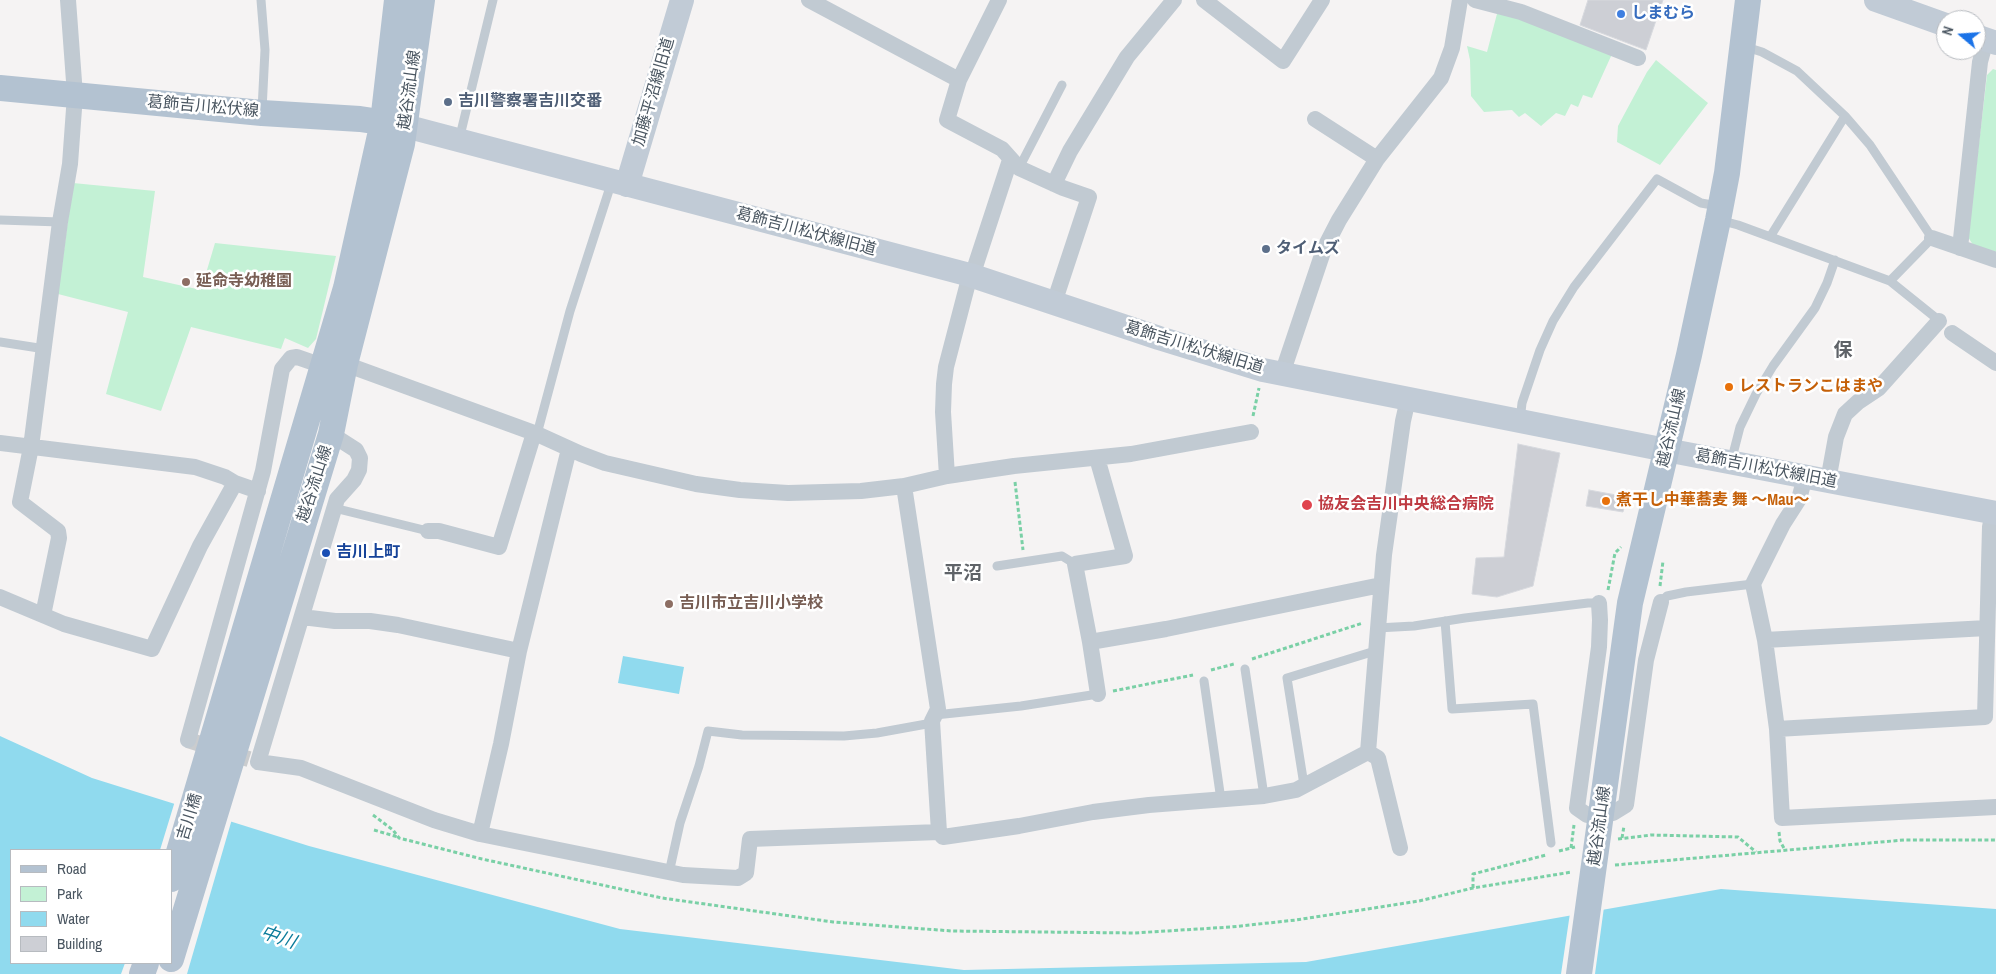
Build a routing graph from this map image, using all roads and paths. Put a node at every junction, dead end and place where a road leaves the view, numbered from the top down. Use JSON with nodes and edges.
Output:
{"nodes":[{"id":1,"x":68,"y":0,"type":"edge"},
{"id":2,"x":261,"y":0,"type":"edge"},
{"id":3,"x":397,"y":0,"type":"edge"},
{"id":4,"x":422,"y":0,"type":"edge"},
{"id":5,"x":493,"y":0,"type":"edge"},
{"id":6,"x":682,"y":0,"type":"edge"},
{"id":7,"x":809,"y":0,"type":"edge"},
{"id":8,"x":1000,"y":0,"type":"edge"},
{"id":9,"x":1174,"y":0,"type":"edge"},
{"id":10,"x":1204,"y":0,"type":"edge"},
{"id":11,"x":1322,"y":0,"type":"edge"},
{"id":12,"x":1460,"y":0,"type":"edge"},
{"id":13,"x":1475,"y":0,"type":"edge"},
{"id":14,"x":1748,"y":0,"type":"edge"},
{"id":15,"x":1876,"y":0,"type":"edge"},
{"id":16,"x":1936,"y":21,"type":"edge"},
{"id":17,"x":1743,"y":46,"type":"junction"},
{"id":18,"x":1638,"y":58,"type":"dead end"},
{"id":19,"x":1981,"y":60,"type":"edge"},
{"id":20,"x":959,"y":80,"type":"junction"},
{"id":21,"x":1062,"y":85,"type":"dead end"},
{"id":22,"x":0,"y":88,"type":"edge"},
{"id":23,"x":75,"y":95,"type":"junction"},
{"id":24,"x":262,"y":113,"type":"junction"},
{"id":25,"x":1845,"y":116,"type":"junction"},
{"id":26,"x":1315,"y":119,"type":"dead end"},
{"id":27,"x":394,"y":124,"type":"junction"},
{"id":28,"x":459,"y":141,"type":"junction"},
{"id":29,"x":1378,"y":159,"type":"junction"},
{"id":30,"x":1015,"y":164,"type":"junction"},
{"id":31,"x":620,"y":183,"type":"junction"},
{"id":32,"x":1054,"y":184,"type":"junction"},
{"id":33,"x":1719,"y":213,"type":"junction"},
{"id":34,"x":0,"y":220,"type":"edge"},
{"id":35,"x":60,"y":222,"type":"junction"},
{"id":36,"x":1770,"y":237,"type":"junction"},
{"id":37,"x":1932,"y":238,"type":"junction"},
{"id":38,"x":1960,"y":248,"type":"junction"},
{"id":39,"x":1835,"y":260,"type":"junction"},
{"id":40,"x":1996,"y":260,"type":"edge"},
{"id":41,"x":971,"y":276,"type":"junction"},
{"id":42,"x":1890,"y":281,"type":"junction"},
{"id":43,"x":1054,"y":303,"type":"junction"},
{"id":44,"x":1939,"y":321,"type":"junction"},
{"id":45,"x":1952,"y":333,"type":"joint"},
{"id":46,"x":0,"y":342,"type":"edge"},
{"id":47,"x":45,"y":349,"type":"junction"},
{"id":48,"x":1996,"y":363,"type":"edge"},
{"id":49,"x":334,"y":365,"type":"junction"},
{"id":50,"x":1273,"y":372,"type":"junction"},
{"id":51,"x":1408,"y":399,"type":"junction"},
{"id":52,"x":1520,"y":421,"type":"junction"},
{"id":53,"x":1251,"y":432,"type":"joint"},
{"id":54,"x":535,"y":433,"type":"junction"},
{"id":55,"x":331,"y":434,"type":"junction"},
{"id":56,"x":0,"y":443,"type":"edge"},
{"id":57,"x":31,"y":447,"type":"junction"},
{"id":58,"x":570,"y":449,"type":"junction"},
{"id":59,"x":1666,"y":450,"type":"junction"},
{"id":60,"x":1098,"y":458,"type":"junction"},
{"id":61,"x":1731,"y":462,"type":"junction"},
{"id":62,"x":1014,"y":466,"type":"junction"},
{"id":63,"x":947,"y":476,"type":"junction"},
{"id":64,"x":1817,"y":479,"type":"junction"},
{"id":65,"x":234,"y":483,"type":"junction"},
{"id":66,"x":904,"y":486,"type":"junction"},
{"id":67,"x":258,"y":491,"type":"junction"},
{"id":68,"x":334,"y":508,"type":"junction"},
{"id":69,"x":1995,"y":513,"type":"edge"},
{"id":70,"x":428,"y":531,"type":"joint"},
{"id":71,"x":1615,"y":553,"type":"dead end"},
{"id":72,"x":1656,"y":558,"type":"dead end"},
{"id":73,"x":1024,"y":562,"type":"junction"},
{"id":74,"x":1075,"y":564,"type":"junction"},
{"id":75,"x":997,"y":566,"type":"dead end"},
{"id":76,"x":1753,"y":584,"type":"junction"},
{"id":77,"x":1380,"y":585,"type":"junction"},
{"id":78,"x":0,"y":597,"type":"edge"},
{"id":79,"x":1661,"y":602,"type":"junction"},
{"id":80,"x":1599,"y":607,"type":"junction"},
{"id":81,"x":43,"y":615,"type":"junction"},
{"id":82,"x":302,"y":617,"type":"junction"},
{"id":83,"x":1445,"y":622,"type":"junction"},
{"id":84,"x":1378,"y":628,"type":"junction"},
{"id":85,"x":1987,"y":628,"type":"junction"},
{"id":86,"x":1765,"y":640,"type":"junction"},
{"id":87,"x":1090,"y":642,"type":"junction"},
{"id":88,"x":519,"y":651,"type":"junction"},
{"id":89,"x":1375,"y":651,"type":"junction"},
{"id":90,"x":1245,"y":669,"type":"dead end"},
{"id":91,"x":1204,"y":681,"type":"dead end"},
{"id":92,"x":1098,"y":694,"type":"joint"},
{"id":93,"x":933,"y":719,"type":"junction"},
{"id":94,"x":1777,"y":729,"type":"junction"},
{"id":95,"x":188,"y":740,"type":"dead end"},
{"id":96,"x":1368,"y":752,"type":"junction"},
{"id":97,"x":1304,"y":785,"type":"junction"},
{"id":98,"x":211,"y":786,"type":"junction"},
{"id":99,"x":1264,"y":796,"type":"junction"},
{"id":100,"x":1221,"y":800,"type":"junction"},
{"id":101,"x":1996,"y":807,"type":"edge"},
{"id":102,"x":1577,"y":808,"type":"junction"},
{"id":103,"x":367,"y":812,"type":"dead end"},
{"id":104,"x":374,"y":830,"type":"dead end"},
{"id":105,"x":939,"y":832,"type":"junction"},
{"id":106,"x":480,"y":834,"type":"junction"},
{"id":107,"x":399,"y":838,"type":"junction"},
{"id":108,"x":1996,"y":840,"type":"edge"},
{"id":109,"x":1780,"y":841,"type":"dead end"},
{"id":110,"x":1551,"y":843,"type":"dead end"},
{"id":111,"x":1400,"y":848,"type":"dead end"},
{"id":112,"x":1571,"y":848,"type":"dead end"},
{"id":113,"x":1785,"y":850,"type":"junction"},
{"id":114,"x":1608,"y":866,"type":"dead end"},
{"id":115,"x":1579,"y":871,"type":"dead end"},
{"id":116,"x":669,"y":873,"type":"junction"},
{"id":117,"x":172,"y":877,"type":"edge"},
{"id":118,"x":172,"y":955,"type":"edge"},
{"id":119,"x":1579,"y":974,"type":"edge"}],
"edges":[{"from":1,"to":23,"type":"street"},
{"from":2,"to":24,"type":"lane"},
{"from":3,"to":27,"type":"main road","name":"越谷流山線"},
{"from":4,"to":27,"type":"main road","name":"越谷流山線"},
{"from":5,"to":28,"type":"lane"},
{"from":6,"to":31,"type":"street","name":"加藤平沼線旧道"},
{"from":7,"to":20,"type":"street"},
{"from":8,"to":20,"type":"street"},
{"from":9,"to":32,"type":"street"},
{"from":10,"to":11,"type":"street"},
{"from":12,"to":29,"type":"street"},
{"from":13,"to":18,"type":"street"},
{"from":14,"to":17,"type":"main road","name":"越谷流山線"},
{"from":15,"to":16,"type":"street"},
{"from":17,"to":25,"type":"lane"},
{"from":17,"to":33,"type":"main road","name":"越谷流山線"},
{"from":19,"to":38,"type":"street"},
{"from":20,"to":30,"type":"street"},
{"from":21,"to":30,"type":"lane"},
{"from":22,"to":23,"type":"main road","name":"葛飾吉川松伏線"},
{"from":23,"to":24,"type":"main road","name":"葛飾吉川松伏線"},
{"from":23,"to":35,"type":"street"},
{"from":24,"to":27,"type":"main road","name":"葛飾吉川松伏線"},
{"from":25,"to":36,"type":"lane"},
{"from":25,"to":37,"type":"lane"},
{"from":26,"to":29,"type":"street"},
{"from":27,"to":28,"type":"street","name":"葛飾吉川松伏線旧道"},
{"from":27,"to":49,"type":"main road","name":"越谷流山線"},
{"from":28,"to":31,"type":"street","name":"葛飾吉川松伏線旧道"},
{"from":29,"to":50,"type":"street"},
{"from":30,"to":32,"type":"street"},
{"from":30,"to":41,"type":"street"},
{"from":31,"to":41,"type":"street","name":"葛飾吉川松伏線旧道"},
{"from":31,"to":54,"type":"lane"},
{"from":32,"to":43,"type":"street"},
{"from":33,"to":36,"type":"lane"},
{"from":33,"to":52,"type":"lane"},
{"from":33,"to":59,"type":"main road","name":"越谷流山線"},
{"from":34,"to":35,"type":"lane"},
{"from":35,"to":47,"type":"street"},
{"from":36,"to":39,"type":"lane"},
{"from":37,"to":38,"type":"street"},
{"from":37,"to":42,"type":"lane"},
{"from":38,"to":40,"type":"street"},
{"from":39,"to":42,"type":"lane"},
{"from":39,"to":61,"type":"lane"},
{"from":41,"to":43,"type":"street","name":"葛飾吉川松伏線旧道"},
{"from":41,"to":63,"type":"street"},
{"from":42,"to":44,"type":"lane"},
{"from":43,"to":50,"type":"street","name":"葛飾吉川松伏線旧道"},
{"from":44,"to":45,"type":"lane"},
{"from":44,"to":64,"type":"street"},
{"from":45,"to":48,"type":"street"},
{"from":46,"to":47,"type":"lane"},
{"from":47,"to":57,"type":"street"},
{"from":49,"to":54,"type":"street"},
{"from":49,"to":55,"type":"main road","name":"越谷流山線"},
{"from":49,"to":67,"type":"street"},
{"from":49,"to":98,"type":"main road","name":"越谷流山線"},
{"from":50,"to":51,"type":"street","name":"葛飾吉川松伏線旧道"},
{"from":50,"to":53,"type":"path"},
{"from":51,"to":52,"type":"street","name":"葛飾吉川松伏線旧道"},
{"from":51,"to":77,"type":"street"},
{"from":52,"to":59,"type":"street","name":"葛飾吉川松伏線旧道"},
{"from":53,"to":60,"type":"street"},
{"from":54,"to":58,"type":"street"},
{"from":54,"to":70,"type":"street"},
{"from":55,"to":68,"type":"street"},
{"from":55,"to":98,"type":"main road","name":"越谷流山線"},
{"from":56,"to":57,"type":"street"},
{"from":57,"to":65,"type":"street"},
{"from":57,"to":81,"type":"street"},
{"from":58,"to":66,"type":"street"},
{"from":58,"to":88,"type":"street"},
{"from":59,"to":61,"type":"street","name":"葛飾吉川松伏線旧道"},
{"from":59,"to":119,"type":"main road","name":"越谷流山線"},
{"from":60,"to":62,"type":"street"},
{"from":60,"to":74,"type":"street"},
{"from":61,"to":64,"type":"street","name":"葛飾吉川松伏線旧道"},
{"from":62,"to":63,"type":"street"},
{"from":62,"to":73,"type":"path"},
{"from":63,"to":66,"type":"street"},
{"from":64,"to":69,"type":"street","name":"葛飾吉川松伏線旧道"},
{"from":64,"to":76,"type":"street"},
{"from":65,"to":67,"type":"street"},
{"from":65,"to":81,"type":"street"},
{"from":66,"to":93,"type":"street"},
{"from":67,"to":95,"type":"street"},
{"from":68,"to":70,"type":"lane"},
{"from":68,"to":82,"type":"street"},
{"from":69,"to":85,"type":"street"},
{"from":71,"to":80,"type":"path"},
{"from":72,"to":79,"type":"path"},
{"from":73,"to":74,"type":"lane"},
{"from":73,"to":75,"type":"lane"},
{"from":74,"to":87,"type":"street"},
{"from":76,"to":79,"type":"lane"},
{"from":76,"to":86,"type":"street"},
{"from":77,"to":84,"type":"street"},
{"from":77,"to":87,"type":"street"},
{"from":78,"to":81,"type":"street"},
{"from":79,"to":102,"type":"street"},
{"from":80,"to":83,"type":"lane"},
{"from":80,"to":102,"type":"street"},
{"from":82,"to":88,"type":"street"},
{"from":82,"to":106,"type":"street"},
{"from":83,"to":84,"type":"lane"},
{"from":83,"to":110,"type":"lane"},
{"from":84,"to":89,"type":"street"},
{"from":85,"to":86,"type":"street"},
{"from":85,"to":94,"type":"street"},
{"from":86,"to":94,"type":"street"},
{"from":87,"to":92,"type":"street"},
{"from":88,"to":106,"type":"street"},
{"from":89,"to":96,"type":"street"},
{"from":89,"to":97,"type":"lane"},
{"from":90,"to":99,"type":"lane"},
{"from":91,"to":100,"type":"lane"},
{"from":92,"to":93,"type":"lane"},
{"from":93,"to":105,"type":"street"},
{"from":93,"to":116,"type":"lane"},
{"from":94,"to":101,"type":"street"},
{"from":96,"to":97,"type":"street"},
{"from":96,"to":111,"type":"street"},
{"from":97,"to":99,"type":"street"},
{"from":98,"to":117,"type":"main road","name":"吉川橋"},
{"from":98,"to":118,"type":"main road","name":"越谷流山線"},
{"from":99,"to":100,"type":"street"},
{"from":100,"to":105,"type":"street"},
{"from":102,"to":112,"type":"path"},
{"from":103,"to":107,"type":"path"},
{"from":104,"to":107,"type":"path"},
{"from":105,"to":116,"type":"street"},
{"from":106,"to":116,"type":"street"},
{"from":107,"to":115,"type":"path"},
{"from":108,"to":113,"type":"path"},
{"from":109,"to":113,"type":"path"},
{"from":113,"to":114,"type":"path"}]}
